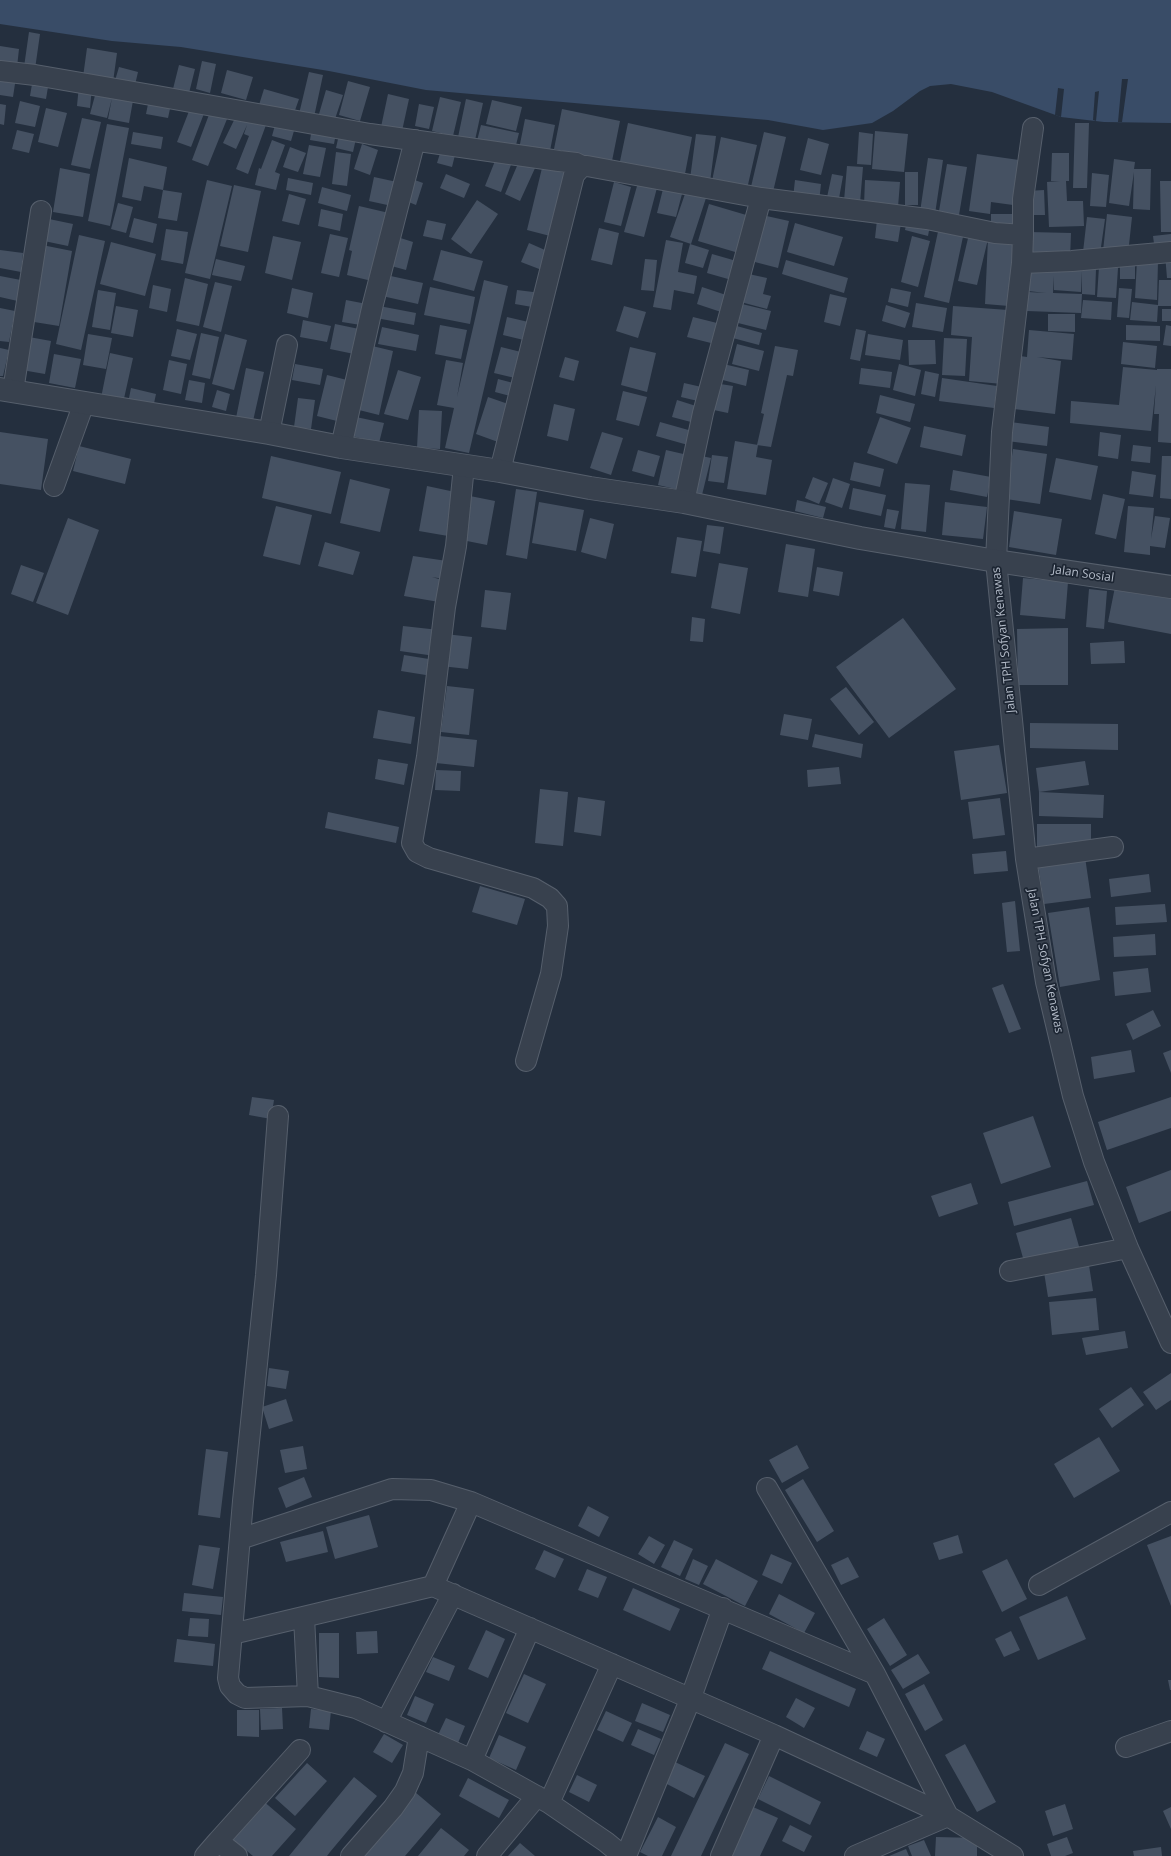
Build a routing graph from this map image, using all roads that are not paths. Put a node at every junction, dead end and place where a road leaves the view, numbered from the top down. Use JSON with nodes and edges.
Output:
{"nodes":[{"id":1,"x":0,"y":71,"type":"edge"},
{"id":2,"x":1032,"y":128,"type":"dead end"},
{"id":3,"x":415,"y":140,"type":"junction"},
{"id":4,"x":582,"y":166,"type":"junction"},
{"id":5,"x":761,"y":198,"type":"junction"},
{"id":6,"x":41,"y":211,"type":"dead end"},
{"id":7,"x":1023,"y":235,"type":"junction"},
{"id":8,"x":1171,"y":252,"type":"edge"},
{"id":9,"x":1022,"y":263,"type":"junction"},
{"id":10,"x":287,"y":345,"type":"dead end"},
{"id":11,"x":7,"y":390,"type":"edge"},
{"id":12,"x":84,"y":403,"type":"junction"},
{"id":13,"x":269,"y":434,"type":"junction"},
{"id":14,"x":341,"y":448,"type":"junction"},
{"id":15,"x":464,"y":466,"type":"junction"},
{"id":16,"x":500,"y":471,"type":"junction"},
{"id":17,"x":54,"y":486,"type":"dead end"},
{"id":18,"x":684,"y":502,"type":"junction"},
{"id":19,"x":996,"y":561,"type":"junction"},
{"id":20,"x":1171,"y":587,"type":"edge"},
{"id":21,"x":1113,"y":847,"type":"dead end"},
{"id":22,"x":1026,"y":859,"type":"junction"},
{"id":23,"x":526,"y":1061,"type":"dead end"},
{"id":24,"x":278,"y":1116,"type":"dead end"},
{"id":25,"x":1128,"y":1248,"type":"junction"},
{"id":26,"x":1010,"y":1271,"type":"dead end"},
{"id":27,"x":1171,"y":1343,"type":"edge"},
{"id":28,"x":767,"y":1488,"type":"dead end"},
{"id":29,"x":471,"y":1502,"type":"junction"},
{"id":30,"x":1171,"y":1512,"type":"edge"},
{"id":31,"x":240,"y":1539,"type":"junction"},
{"id":32,"x":1039,"y":1585,"type":"dead end"},
{"id":33,"x":433,"y":1586,"type":"junction"},
{"id":34,"x":453,"y":1594,"type":"junction"},
{"id":35,"x":722,"y":1608,"type":"junction"},
{"id":36,"x":304,"y":1617,"type":"junction"},
{"id":37,"x":530,"y":1628,"type":"junction"},
{"id":38,"x":232,"y":1634,"type":"junction"},
{"id":39,"x":612,"y":1664,"type":"junction"},
{"id":40,"x":875,"y":1674,"type":"junction"},
{"id":41,"x":308,"y":1696,"type":"junction"},
{"id":42,"x":690,"y":1700,"type":"junction"},
{"id":43,"x":386,"y":1722,"type":"junction"},
{"id":44,"x":1171,"y":1731,"type":"edge"},
{"id":45,"x":774,"y":1735,"type":"junction"},
{"id":46,"x":419,"y":1736,"type":"junction"},
{"id":47,"x":1126,"y":1747,"type":"dead end"},
{"id":48,"x":300,"y":1750,"type":"dead end"},
{"id":49,"x":472,"y":1760,"type":"junction"},
{"id":50,"x":543,"y":1800,"type":"junction"},
{"id":51,"x":948,"y":1816,"type":"junction"},
{"id":52,"x":218,"y":1841,"type":"junction"},
{"id":53,"x":205,"y":1856,"type":"edge"},
{"id":54,"x":237,"y":1856,"type":"edge"},
{"id":55,"x":351,"y":1856,"type":"edge"},
{"id":56,"x":487,"y":1856,"type":"edge"},
{"id":57,"x":622,"y":1856,"type":"edge"},
{"id":58,"x":626,"y":1856,"type":"edge"},
{"id":59,"x":722,"y":1856,"type":"edge"},
{"id":60,"x":855,"y":1856,"type":"edge"},
{"id":61,"x":1013,"y":1856,"type":"edge"}],
"edges":[{"from":1,"to":3,"type":"street"},
{"from":2,"to":7,"type":"street","name":"Jalan TPH Sofyan Kenawas"},
{"from":3,"to":4,"type":"street"},
{"from":3,"to":14,"type":"street"},
{"from":4,"to":5,"type":"street"},
{"from":4,"to":16,"type":"street"},
{"from":5,"to":7,"type":"street"},
{"from":5,"to":18,"type":"street"},
{"from":6,"to":11,"type":"street"},
{"from":7,"to":9,"type":"street","name":"Jalan TPH Sofyan Kenawas"},
{"from":8,"to":9,"type":"street"},
{"from":9,"to":19,"type":"street","name":"Jalan TPH Sofyan Kenawas"},
{"from":10,"to":13,"type":"street"},
{"from":11,"to":12,"type":"street","name":"Jalan Sosial"},
{"from":12,"to":13,"type":"street","name":"Jalan Sosial"},
{"from":12,"to":17,"type":"street"},
{"from":13,"to":14,"type":"street","name":"Jalan Sosial"},
{"from":14,"to":15,"type":"street","name":"Jalan Sosial"},
{"from":15,"to":16,"type":"street","name":"Jalan Sosial"},
{"from":15,"to":23,"type":"street"},
{"from":16,"to":18,"type":"street","name":"Jalan Sosial"},
{"from":18,"to":19,"type":"street","name":"Jalan Sosial"},
{"from":19,"to":20,"type":"street","name":"Jalan Sosial"},
{"from":19,"to":22,"type":"street","name":"Jalan TPH Sofyan Kenawas"},
{"from":21,"to":22,"type":"street"},
{"from":22,"to":25,"type":"street","name":"Jalan TPH Sofyan Kenawas"},
{"from":24,"to":31,"type":"street"},
{"from":25,"to":26,"type":"street"},
{"from":25,"to":27,"type":"street","name":"Jalan TPH Sofyan Kenawas"},
{"from":28,"to":40,"type":"street"},
{"from":29,"to":31,"type":"street"},
{"from":29,"to":33,"type":"street"},
{"from":29,"to":35,"type":"street"},
{"from":30,"to":32,"type":"street"},
{"from":31,"to":38,"type":"street"},
{"from":33,"to":34,"type":"street"},
{"from":33,"to":36,"type":"street"},
{"from":34,"to":37,"type":"street"},
{"from":34,"to":43,"type":"street"},
{"from":35,"to":40,"type":"street"},
{"from":35,"to":42,"type":"street"},
{"from":36,"to":38,"type":"street"},
{"from":36,"to":41,"type":"street"},
{"from":37,"to":39,"type":"street"},
{"from":37,"to":49,"type":"street"},
{"from":38,"to":41,"type":"street"},
{"from":39,"to":42,"type":"street"},
{"from":39,"to":50,"type":"street"},
{"from":40,"to":51,"type":"street"},
{"from":41,"to":43,"type":"street"},
{"from":42,"to":45,"type":"street"},
{"from":42,"to":58,"type":"street"},
{"from":43,"to":46,"type":"street"},
{"from":44,"to":47,"type":"street"},
{"from":45,"to":51,"type":"street"},
{"from":45,"to":59,"type":"street"},
{"from":46,"to":49,"type":"street"},
{"from":46,"to":55,"type":"street"},
{"from":48,"to":52,"type":"street"},
{"from":49,"to":50,"type":"street"},
{"from":50,"to":56,"type":"street"},
{"from":50,"to":57,"type":"street"},
{"from":51,"to":60,"type":"street"},
{"from":51,"to":61,"type":"street"},
{"from":52,"to":53,"type":"street"},
{"from":52,"to":54,"type":"street"}]}
